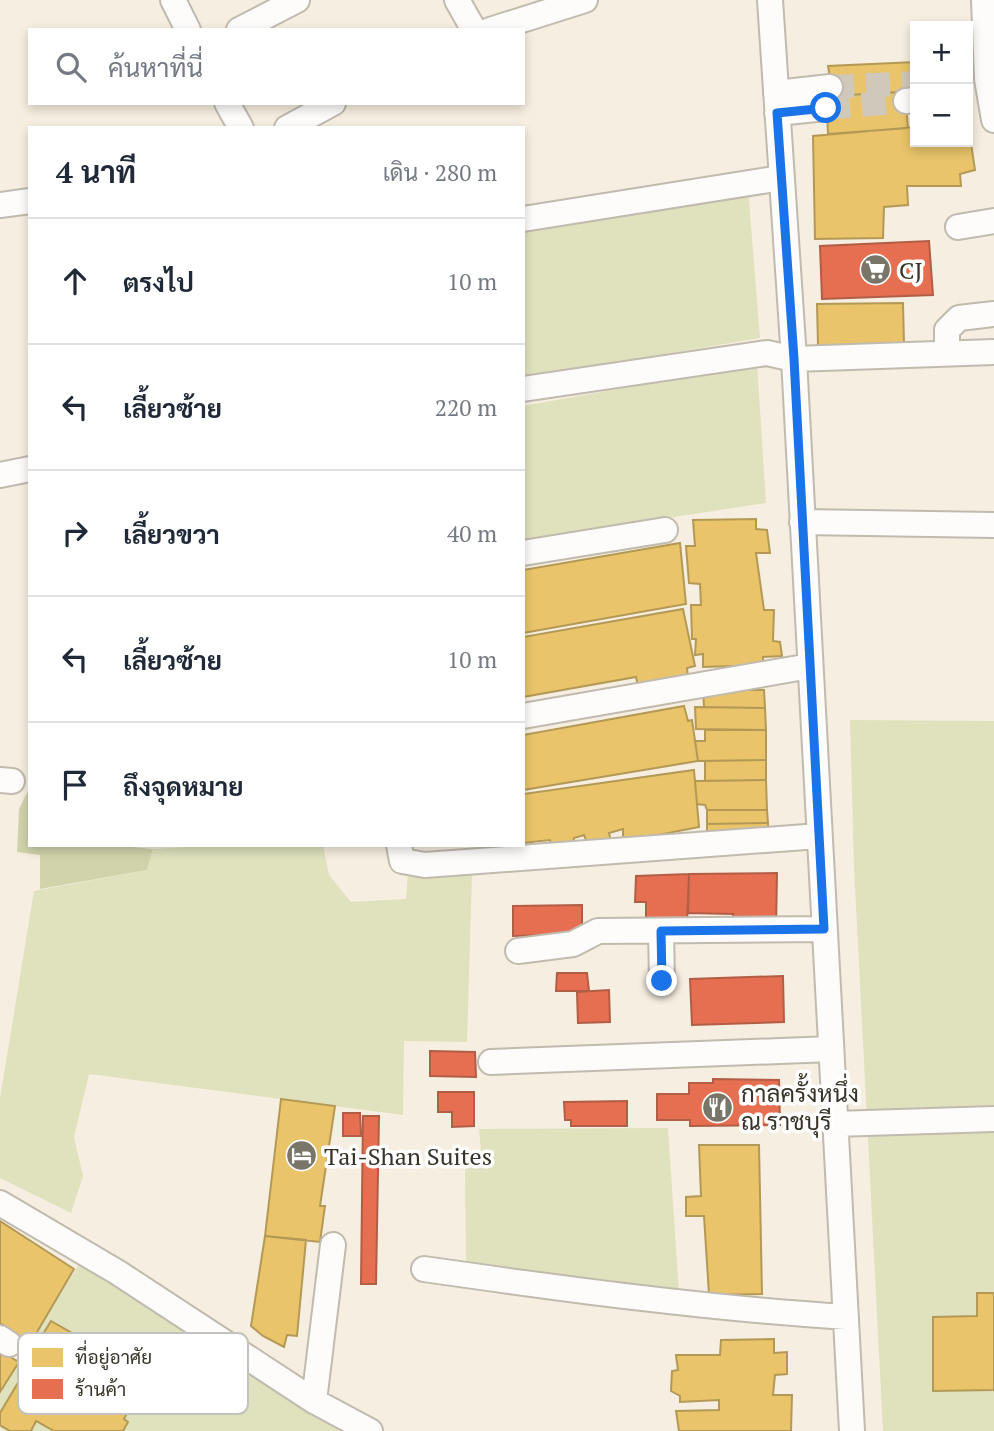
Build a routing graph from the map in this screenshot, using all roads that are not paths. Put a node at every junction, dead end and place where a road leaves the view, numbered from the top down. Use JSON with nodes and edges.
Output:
{"nodes":[{"id":1,"x":173,"y":0,"type":"edge"},
{"id":2,"x":297,"y":0,"type":"edge"},
{"id":3,"x":457,"y":0,"type":"edge"},
{"id":4,"x":585,"y":0,"type":"edge"},
{"id":5,"x":770,"y":0,"type":"edge"},
{"id":6,"x":984,"y":0,"type":"edge"},
{"id":7,"x":187,"y":28,"type":"edge"},
{"id":8,"x":243,"y":28,"type":"edge"},
{"id":9,"x":473,"y":28,"type":"edge"},
{"id":10,"x":496,"y":28,"type":"edge"},
{"id":11,"x":978,"y":87,"type":"edge"},
{"id":12,"x":828,"y":97,"type":"tunnel mouth"},
{"id":13,"x":777,"y":103,"type":"junction"},
{"id":14,"x":228,"y":105,"type":"edge"},
{"id":15,"x":329,"y":105,"type":"edge"},
{"id":16,"x":994,"y":120,"type":"edge"},
{"id":17,"x":240,"y":126,"type":"edge"},
{"id":18,"x":292,"y":126,"type":"edge"},
{"id":19,"x":781,"y":178,"type":"junction"},
{"id":20,"x":28,"y":201,"type":"edge"},
{"id":21,"x":0,"y":205,"type":"edge"},
{"id":22,"x":525,"y":219,"type":"edge"},
{"id":23,"x":994,"y":221,"type":"edge"},
{"id":24,"x":958,"y":227,"type":"dead end"},
{"id":25,"x":994,"y":314,"type":"edge"},
{"id":26,"x":994,"y":352,"type":"edge"},
{"id":27,"x":947,"y":353,"type":"junction"},
{"id":28,"x":794,"y":359,"type":"junction"},
{"id":29,"x":525,"y":389,"type":"edge"},
{"id":30,"x":28,"y":469,"type":"edge"},
{"id":31,"x":0,"y":475,"type":"edge"},
{"id":32,"x":802,"y":522,"type":"junction"},
{"id":33,"x":994,"y":525,"type":"edge"},
{"id":34,"x":665,"y":530,"type":"dead end"},
{"id":35,"x":525,"y":553,"type":"edge"},
{"id":36,"x":810,"y":666,"type":"junction"},
{"id":37,"x":525,"y":716,"type":"edge"},
{"id":38,"x":819,"y":836,"type":"junction"},
{"id":39,"x":399,"y":847,"type":"edge"},
{"id":40,"x":824,"y":929,"type":"junction"},
{"id":41,"x":661,"y":931,"type":"junction"},
{"id":42,"x":518,"y":951,"type":"dead end"},
{"id":43,"x":662,"y":981,"type":"dead end"},
{"id":44,"x":831,"y":1049,"type":"junction"},
{"id":45,"x":491,"y":1062,"type":"dead end"},
{"id":46,"x":994,"y":1119,"type":"edge"},
{"id":47,"x":835,"y":1124,"type":"junction"},
{"id":48,"x":0,"y":1203,"type":"edge"},
{"id":49,"x":333,"y":1245,"type":"dead end"},
{"id":50,"x":424,"y":1269,"type":"dead end"},
{"id":51,"x":846,"y":1317,"type":"junction"},
{"id":52,"x":210,"y":1333,"type":"edge"},
{"id":53,"x":248,"y":1358,"type":"edge"},
{"id":54,"x":314,"y":1401,"type":"junction"},
{"id":55,"x":370,"y":1431,"type":"edge"},
{"id":56,"x":852,"y":1431,"type":"edge"}],
"edges":[{"from":1,"to":7,"type":"street"},
{"from":2,"to":8,"type":"street"},
{"from":3,"to":9,"type":"street"},
{"from":4,"to":10,"type":"street"},
{"from":5,"to":13,"type":"street"},
{"from":6,"to":11,"type":"street"},
{"from":11,"to":16,"type":"street"},
{"from":12,"to":13,"type":"street"},
{"from":13,"to":19,"type":"street"},
{"from":14,"to":17,"type":"street"},
{"from":15,"to":18,"type":"street"},
{"from":19,"to":22,"type":"street"},
{"from":19,"to":28,"type":"street"},
{"from":20,"to":21,"type":"street"},
{"from":23,"to":24,"type":"street"},
{"from":25,"to":27,"type":"street"},
{"from":26,"to":27,"type":"street"},
{"from":27,"to":28,"type":"street"},
{"from":28,"to":29,"type":"street"},
{"from":28,"to":32,"type":"street"},
{"from":30,"to":31,"type":"street"},
{"from":32,"to":33,"type":"street"},
{"from":32,"to":36,"type":"street"},
{"from":34,"to":35,"type":"street"},
{"from":36,"to":37,"type":"street"},
{"from":36,"to":38,"type":"street"},
{"from":38,"to":39,"type":"street"},
{"from":38,"to":40,"type":"street"},
{"from":40,"to":41,"type":"street"},
{"from":40,"to":44,"type":"street"},
{"from":41,"to":42,"type":"street"},
{"from":41,"to":43,"type":"street"},
{"from":44,"to":45,"type":"street"},
{"from":44,"to":47,"type":"street"},
{"from":46,"to":47,"type":"street"},
{"from":47,"to":51,"type":"street"},
{"from":48,"to":52,"type":"street"},
{"from":49,"to":54,"type":"street"},
{"from":50,"to":51,"type":"street"},
{"from":51,"to":56,"type":"street"},
{"from":53,"to":54,"type":"street"},
{"from":54,"to":55,"type":"street"}]}
